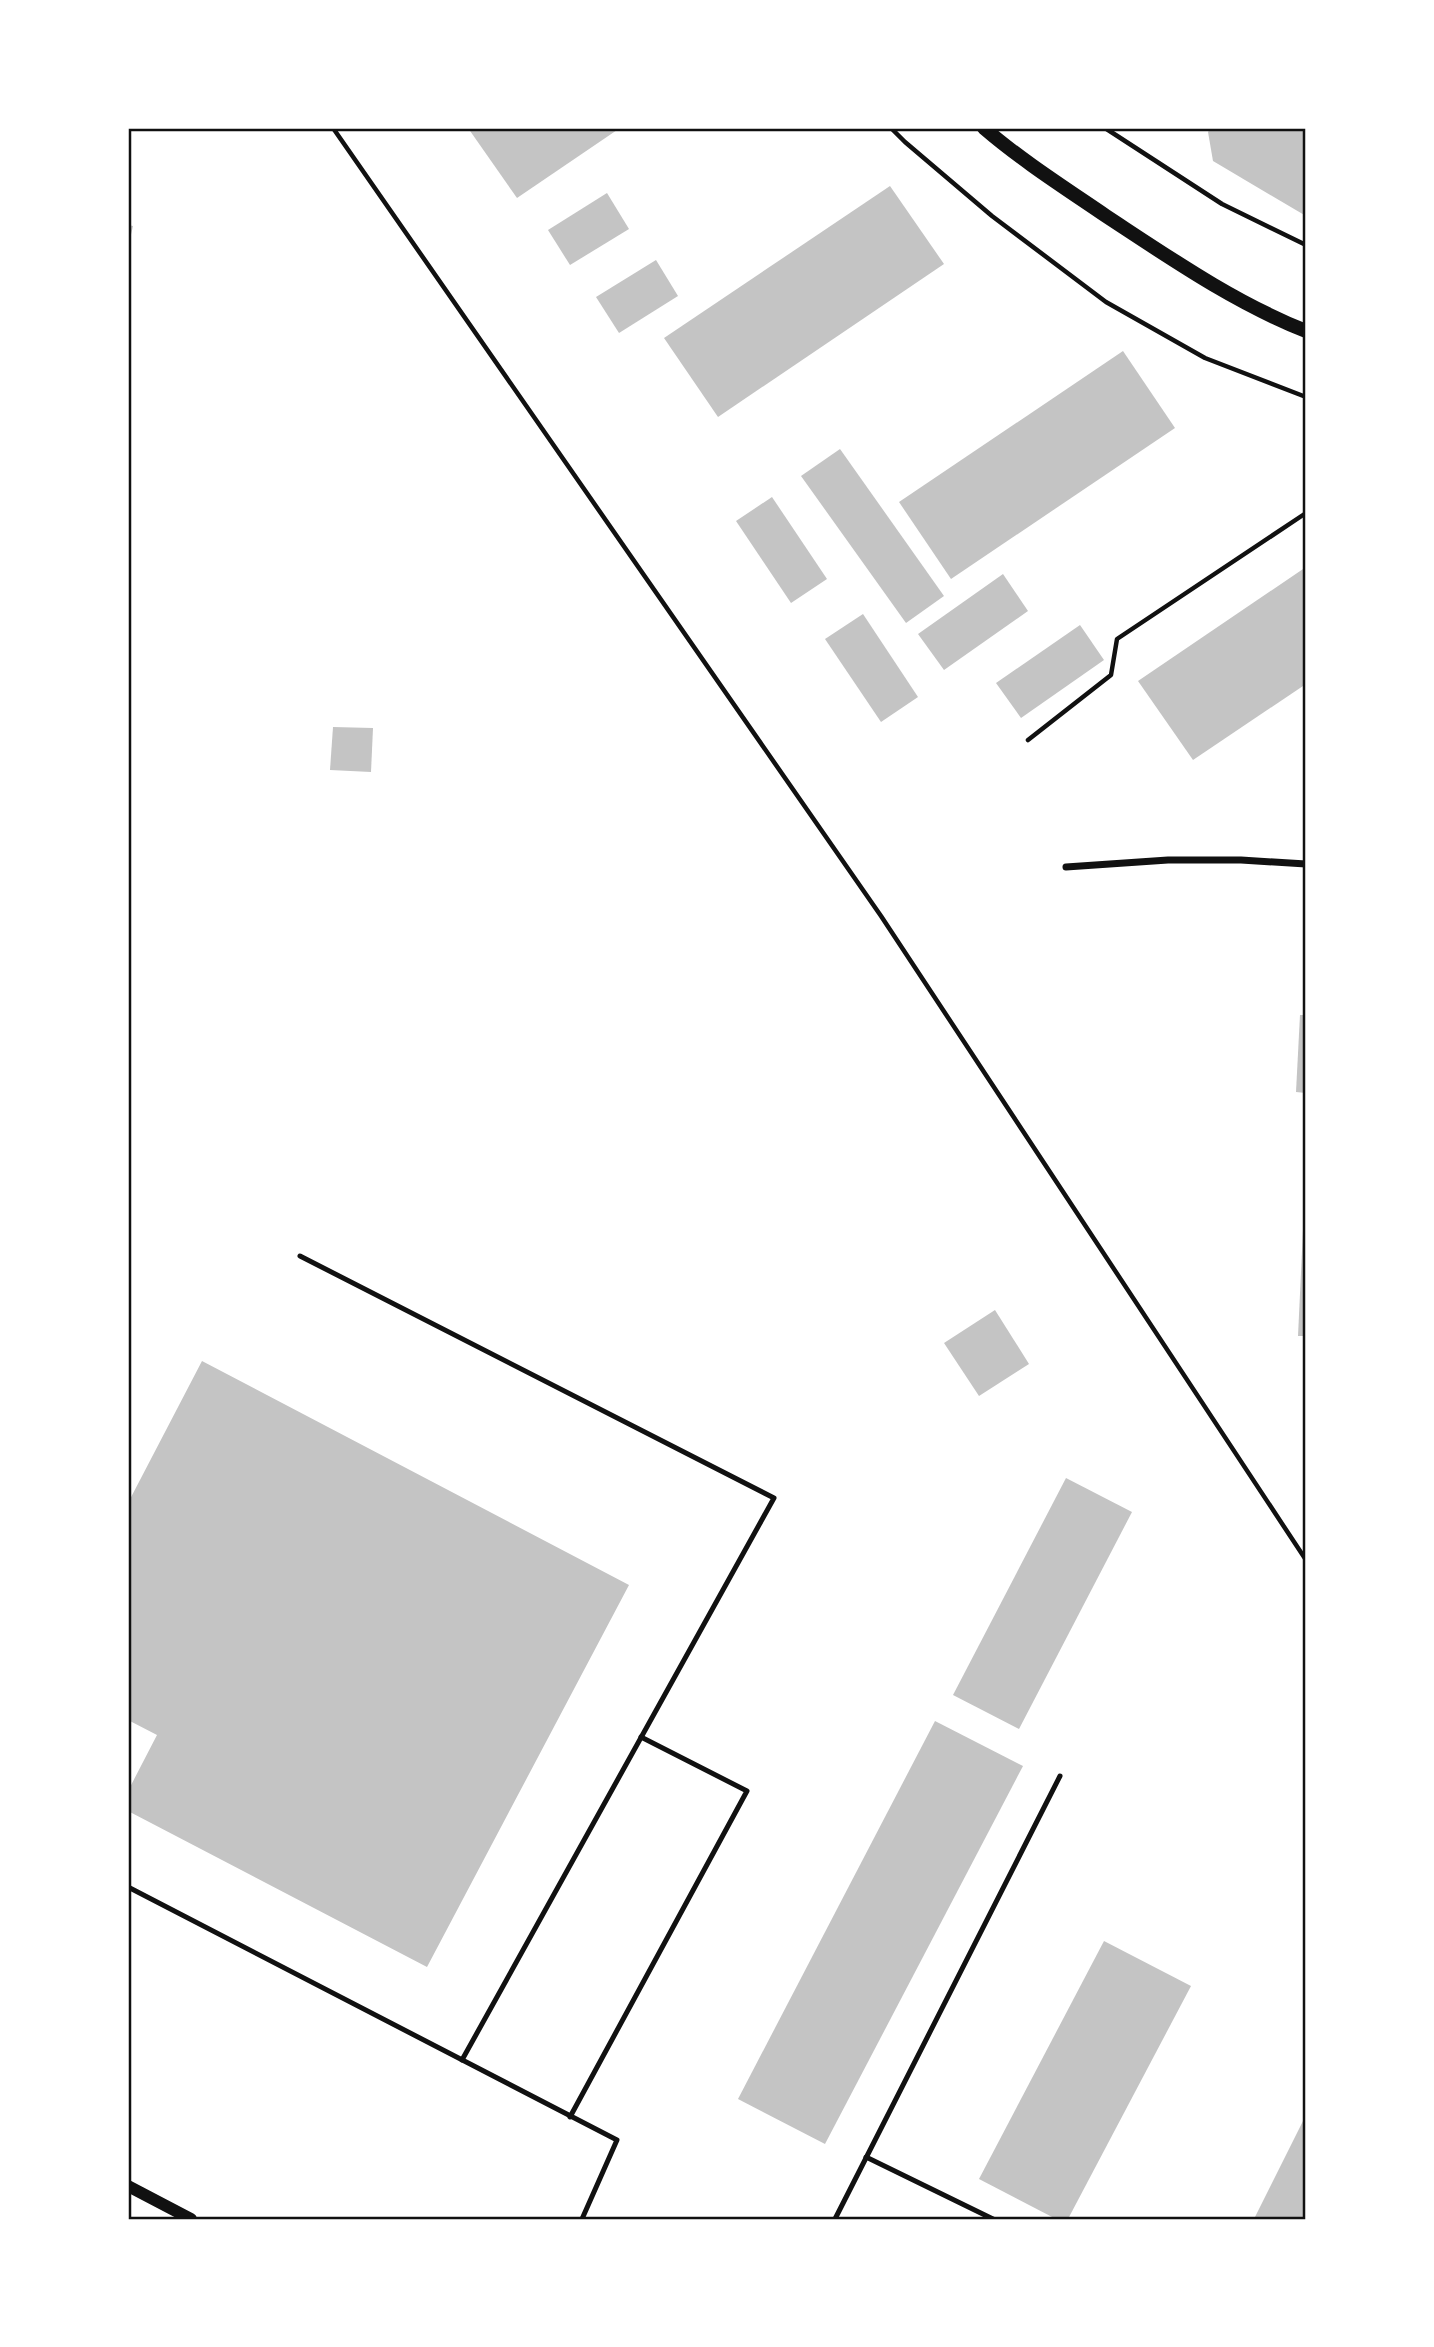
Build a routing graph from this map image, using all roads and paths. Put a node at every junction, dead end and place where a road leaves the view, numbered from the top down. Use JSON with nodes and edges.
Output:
{"nodes":[{"id":1,"x":333,"y":128,"type":"edge"},
{"id":2,"x":891,"y":128,"type":"edge"},
{"id":3,"x":984,"y":128,"type":"edge"},
{"id":4,"x":1105,"y":128,"type":"edge"},
{"id":5,"x":1306,"y":245,"type":"edge"},
{"id":6,"x":1306,"y":331,"type":"edge"},
{"id":7,"x":1306,"y":397,"type":"edge"},
{"id":8,"x":1306,"y":513,"type":"edge"},
{"id":9,"x":1028,"y":740,"type":"dead end"},
{"id":10,"x":1306,"y":864,"type":"edge"},
{"id":11,"x":1066,"y":867,"type":"dead end"},
{"id":12,"x":300,"y":1256,"type":"dead end"},
{"id":13,"x":1306,"y":1560,"type":"edge"},
{"id":14,"x":641,"y":1737,"type":"junction"},
{"id":15,"x":1060,"y":1776,"type":"dead end"},
{"id":16,"x":128,"y":1887,"type":"edge"},
{"id":17,"x":462,"y":2060,"type":"junction"},
{"id":18,"x":570,"y":2117,"type":"junction"},
{"id":19,"x":866,"y":2157,"type":"junction"},
{"id":20,"x":128,"y":2186,"type":"edge"},
{"id":21,"x":191,"y":2219,"type":"edge"},
{"id":22,"x":582,"y":2219,"type":"edge"},
{"id":23,"x":835,"y":2219,"type":"edge"},
{"id":24,"x":993,"y":2219,"type":"edge"}],
"edges":[{"from":1,"to":13,"type":"path"},
{"from":2,"to":7,"type":"path"},
{"from":3,"to":6,"type":"main road"},
{"from":4,"to":5,"type":"path"},
{"from":8,"to":9,"type":"path"},
{"from":10,"to":11,"type":"street"},
{"from":12,"to":14,"type":"lane"},
{"from":14,"to":17,"type":"lane"},
{"from":14,"to":18,"type":"lane"},
{"from":15,"to":19,"type":"lane"},
{"from":16,"to":17,"type":"lane"},
{"from":17,"to":18,"type":"lane"},
{"from":18,"to":22,"type":"lane"},
{"from":19,"to":23,"type":"lane"},
{"from":19,"to":24,"type":"lane"},
{"from":20,"to":21,"type":"street"}]}
